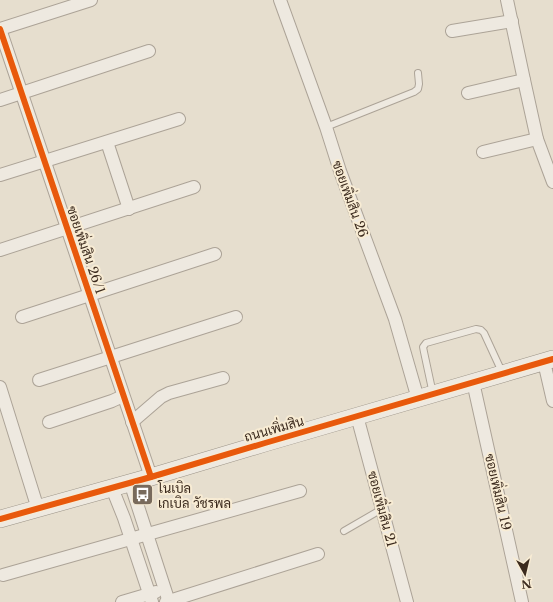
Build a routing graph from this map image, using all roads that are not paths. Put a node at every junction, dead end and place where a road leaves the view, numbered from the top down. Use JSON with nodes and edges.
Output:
{"nodes":[{"id":1,"x":91,"y":0,"type":"edge"},
{"id":2,"x":280,"y":0,"type":"edge"},
{"id":3,"x":507,"y":0,"type":"edge"},
{"id":4,"x":512,"y":21,"type":"junction"},
{"id":5,"x":0,"y":29,"type":"edge"},
{"id":6,"x":452,"y":31,"type":"dead end"},
{"id":7,"x":149,"y":51,"type":"dead end"},
{"id":8,"x":418,"y":73,"type":"dead end"},
{"id":9,"x":524,"y":80,"type":"junction"},
{"id":10,"x":21,"y":93,"type":"junction"},
{"id":11,"x":468,"y":93,"type":"dead end"},
{"id":12,"x":0,"y":100,"type":"edge"},
{"id":13,"x":179,"y":119,"type":"dead end"},
{"id":14,"x":326,"y":127,"type":"junction"},
{"id":15,"x":537,"y":139,"type":"junction"},
{"id":16,"x":107,"y":142,"type":"junction"},
{"id":17,"x":482,"y":152,"type":"dead end"},
{"id":18,"x":44,"y":162,"type":"junction"},
{"id":19,"x":0,"y":176,"type":"edge"},
{"id":20,"x":553,"y":182,"type":"edge"},
{"id":21,"x":194,"y":187,"type":"dead end"},
{"id":22,"x":129,"y":209,"type":"junction"},
{"id":23,"x":67,"y":228,"type":"junction"},
{"id":24,"x":0,"y":250,"type":"edge"},
{"id":25,"x":215,"y":254,"type":"dead end"},
{"id":26,"x":90,"y":295,"type":"junction"},
{"id":27,"x":22,"y":317,"type":"dead end"},
{"id":28,"x":236,"y":317,"type":"dead end"},
{"id":29,"x":110,"y":357,"type":"junction"},
{"id":30,"x":548,"y":360,"type":"edge"},
{"id":31,"x":503,"y":374,"type":"junction"},
{"id":32,"x":223,"y":378,"type":"dead end"},
{"id":33,"x":39,"y":380,"type":"dead end"},
{"id":34,"x":473,"y":382,"type":"junction"},
{"id":35,"x":0,"y":387,"type":"edge"},
{"id":36,"x":124,"y":396,"type":"junction"},
{"id":37,"x":426,"y":396,"type":"junction"},
{"id":38,"x":553,"y":401,"type":"edge"},
{"id":39,"x":357,"y":416,"type":"junction"},
{"id":40,"x":49,"y":422,"type":"dead end"},
{"id":41,"x":132,"y":422,"type":"junction"},
{"id":42,"x":151,"y":477,"type":"junction"},
{"id":43,"x":130,"y":482,"type":"junction"},
{"id":44,"x":112,"y":488,"type":"junction"},
{"id":45,"x":300,"y":491,"type":"dead end"},
{"id":46,"x":38,"y":509,"type":"junction"},
{"id":47,"x":382,"y":509,"type":"junction"},
{"id":48,"x":0,"y":519,"type":"edge"},
{"id":49,"x":344,"y":531,"type":"dead end"},
{"id":50,"x":147,"y":534,"type":"junction"},
{"id":51,"x":130,"y":539,"type":"junction"},
{"id":52,"x":318,"y":554,"type":"dead end"},
{"id":53,"x":2,"y":575,"type":"dead end"},
{"id":54,"x":150,"y":598,"type":"edge"},
{"id":55,"x":167,"y":599,"type":"edge"},
{"id":56,"x":122,"y":602,"type":"edge"},
{"id":57,"x":407,"y":602,"type":"edge"},
{"id":58,"x":522,"y":602,"type":"edge"}],
"edges":[{"from":1,"to":5,"type":"street"},
{"from":2,"to":14,"type":"street","name":"ซอยเพิ่มสิน 26"},
{"from":3,"to":4,"type":"street"},
{"from":4,"to":6,"type":"street"},
{"from":4,"to":9,"type":"street"},
{"from":5,"to":10,"type":"street","name":"ซอยเพิ่มสิน 26/1"},
{"from":7,"to":10,"type":"street"},
{"from":8,"to":14,"type":"lane"},
{"from":9,"to":11,"type":"street"},
{"from":9,"to":15,"type":"street"},
{"from":10,"to":12,"type":"street"},
{"from":10,"to":18,"type":"street","name":"ซอยเพิ่มสิน 26/1"},
{"from":13,"to":16,"type":"street"},
{"from":14,"to":37,"type":"street","name":"ซอยเพิ่มสิน 26"},
{"from":15,"to":17,"type":"street"},
{"from":15,"to":20,"type":"street"},
{"from":16,"to":18,"type":"street"},
{"from":16,"to":22,"type":"street"},
{"from":18,"to":19,"type":"street"},
{"from":18,"to":23,"type":"street","name":"ซอยเพิ่มสิน 26/1"},
{"from":21,"to":22,"type":"street"},
{"from":22,"to":23,"type":"street"},
{"from":23,"to":24,"type":"street"},
{"from":23,"to":26,"type":"street","name":"ซอยเพิ่มสิน 26/1"},
{"from":25,"to":26,"type":"street"},
{"from":26,"to":27,"type":"street"},
{"from":26,"to":29,"type":"street","name":"ซอยเพิ่มสิน 26/1"},
{"from":28,"to":29,"type":"street"},
{"from":29,"to":33,"type":"street"},
{"from":29,"to":36,"type":"street","name":"ซอยเพิ่มสิน 26/1"},
{"from":30,"to":31,"type":"street","name":"ถนนเพิ่มสิน"},
{"from":30,"to":38,"type":"street"},
{"from":31,"to":34,"type":"street","name":"ถนนเพิ่มสิน"},
{"from":31,"to":37,"type":"lane"},
{"from":32,"to":41,"type":"street"},
{"from":34,"to":37,"type":"street","name":"ถนนเพิ่มสิน"},
{"from":34,"to":58,"type":"street","name":"ซอยเพิ่มสิน 19"},
{"from":35,"to":46,"type":"street"},
{"from":36,"to":40,"type":"street"},
{"from":36,"to":41,"type":"street","name":"ซอยเพิ่มสิน 26/1"},
{"from":37,"to":39,"type":"street","name":"ถนนเพิ่มสิน"},
{"from":39,"to":42,"type":"street","name":"ถนนเพิ่มสิน"},
{"from":39,"to":47,"type":"street","name":"ซอยเพิ่มสิน 21"},
{"from":41,"to":42,"type":"street","name":"ซอยเพิ่มสิน 26/1"},
{"from":42,"to":43,"type":"street","name":"ถนนเพิ่มสิน"},
{"from":43,"to":44,"type":"street","name":"ถนนเพิ่มสิน"},
{"from":43,"to":50,"type":"street"},
{"from":44,"to":46,"type":"street","name":"ถนนเพิ่มสิน"},
{"from":44,"to":51,"type":"street"},
{"from":45,"to":50,"type":"street"},
{"from":46,"to":48,"type":"street","name":"ถนนเพิ่มสิน"},
{"from":47,"to":49,"type":"lane"},
{"from":47,"to":57,"type":"street","name":"ซอยเพิ่มสิน 21"},
{"from":50,"to":51,"type":"street"},
{"from":50,"to":55,"type":"street"},
{"from":51,"to":53,"type":"street"},
{"from":51,"to":54,"type":"street"},
{"from":52,"to":55,"type":"street"},
{"from":54,"to":55,"type":"street"},
{"from":54,"to":56,"type":"street"}]}
